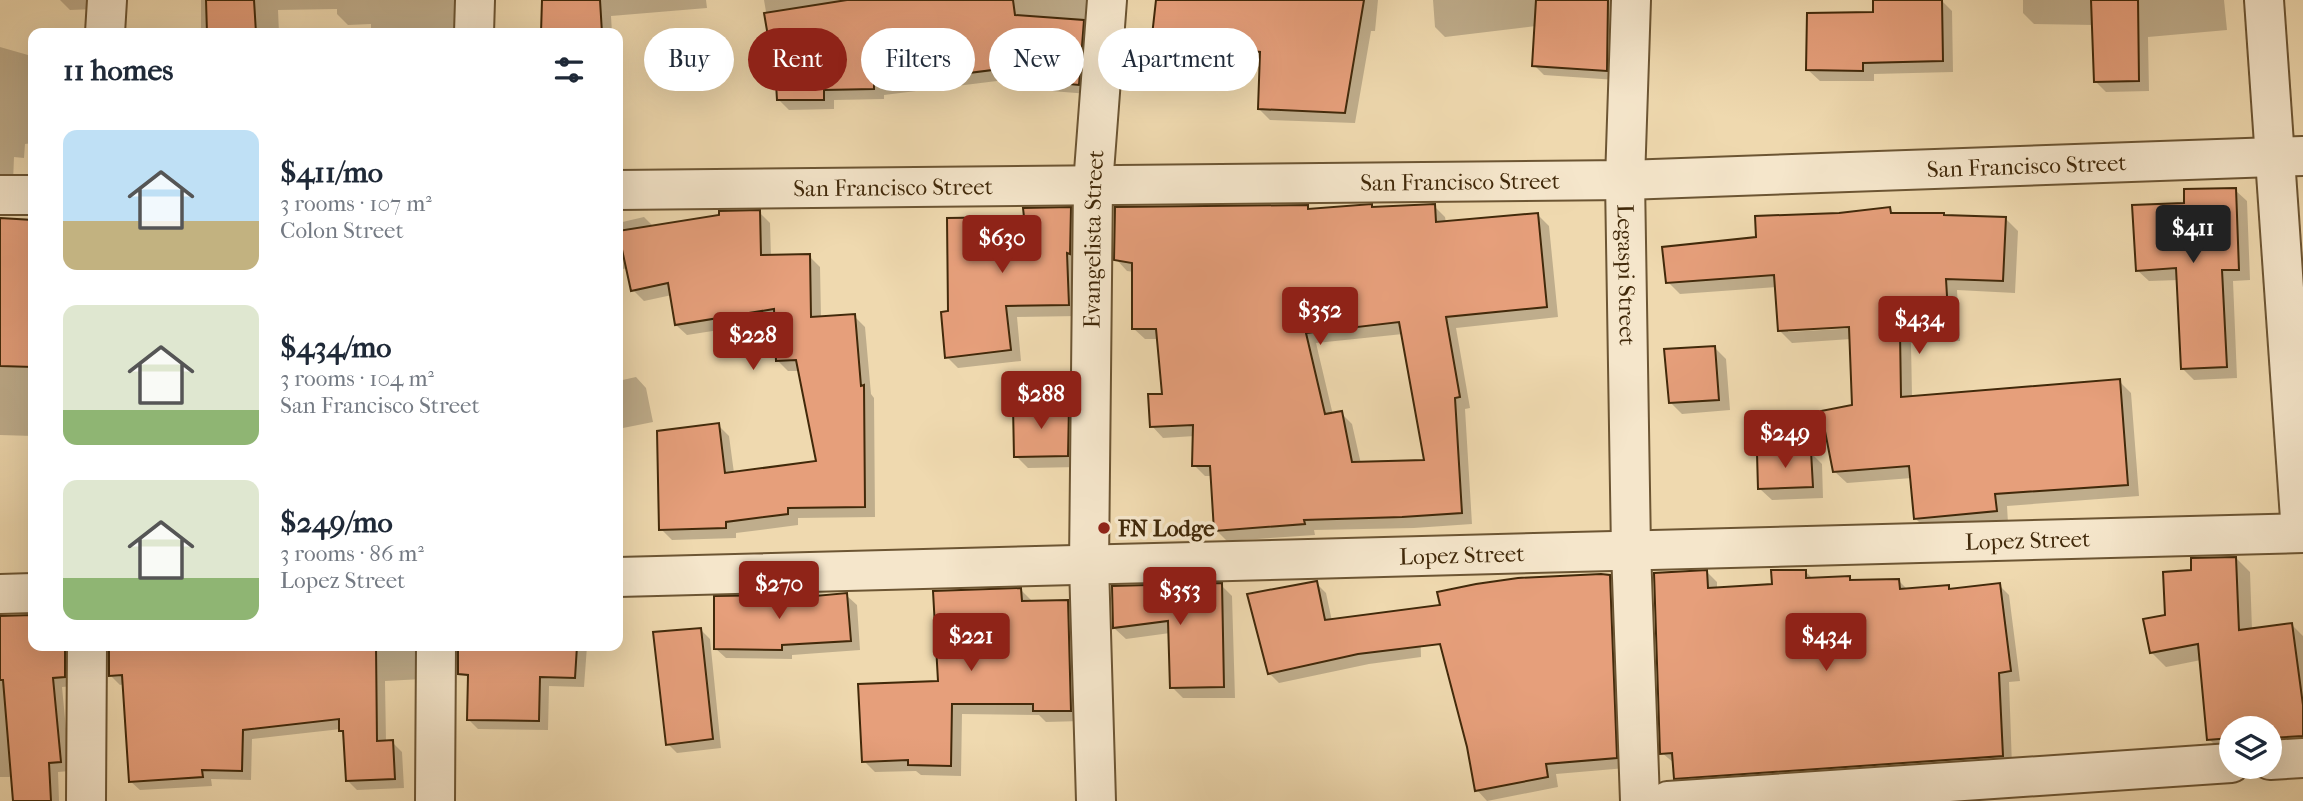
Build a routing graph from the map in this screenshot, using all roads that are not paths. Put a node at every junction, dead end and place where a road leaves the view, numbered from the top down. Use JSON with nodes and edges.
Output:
{"nodes":[{"id":1,"x":107,"y":0,"type":"edge"},
{"id":2,"x":475,"y":0,"type":"edge"},
{"id":3,"x":1107,"y":0,"type":"edge"},
{"id":4,"x":1631,"y":0,"type":"edge"},
{"id":5,"x":2264,"y":0,"type":"edge"},
{"id":6,"x":105,"y":28,"type":"edge"},
{"id":7,"x":474,"y":28,"type":"edge"},
{"id":8,"x":2289,"y":156,"type":"edge"},
{"id":9,"x":1625,"y":180,"type":"junction"},
{"id":10,"x":1093,"y":185,"type":"junction"},
{"id":11,"x":623,"y":190,"type":"edge"},
{"id":12,"x":0,"y":195,"type":"edge"},
{"id":13,"x":28,"y":195,"type":"edge"},
{"id":14,"x":2302,"y":533,"type":"edge"},
{"id":15,"x":1631,"y":551,"type":"junction"},
{"id":16,"x":1089,"y":565,"type":"junction"},
{"id":17,"x":623,"y":577,"type":"edge"},
{"id":18,"x":28,"y":593,"type":"edge"},
{"id":19,"x":0,"y":594,"type":"edge"},
{"id":20,"x":87,"y":651,"type":"edge"},
{"id":21,"x":436,"y":651,"type":"edge"},
{"id":22,"x":2303,"y":758,"type":"edge"},
{"id":23,"x":2282,"y":759,"type":"edge"},
{"id":24,"x":2219,"y":764,"type":"edge"},
{"id":25,"x":86,"y":801,"type":"edge"},
{"id":26,"x":435,"y":801,"type":"edge"},
{"id":27,"x":1096,"y":801,"type":"edge"},
{"id":28,"x":1640,"y":801,"type":"edge"},
{"id":29,"x":1668,"y":801,"type":"edge"}],
"edges":[{"from":1,"to":6,"type":"street"},
{"from":2,"to":7,"type":"street"},
{"from":3,"to":10,"type":"street","name":"Evangelista Street"},
{"from":4,"to":9,"type":"street","name":"Legaspi Street"},
{"from":5,"to":8,"type":"street"},
{"from":8,"to":9,"type":"street","name":"San Francisco Street"},
{"from":8,"to":14,"type":"street"},
{"from":9,"to":10,"type":"street","name":"San Francisco Street"},
{"from":9,"to":15,"type":"street","name":"Legaspi Street"},
{"from":10,"to":11,"type":"street","name":"San Francisco Street"},
{"from":10,"to":16,"type":"street","name":"Evangelista Street"},
{"from":12,"to":13,"type":"street"},
{"from":14,"to":15,"type":"street","name":"Lopez Street"},
{"from":15,"to":16,"type":"street","name":"Lopez Street"},
{"from":15,"to":28,"type":"street","name":"Legaspi Street"},
{"from":16,"to":17,"type":"street","name":"Lopez Street"},
{"from":16,"to":27,"type":"street","name":"Evangelista Street"},
{"from":18,"to":19,"type":"street"},
{"from":20,"to":25,"type":"street"},
{"from":21,"to":26,"type":"street"},
{"from":22,"to":23,"type":"street"},
{"from":24,"to":29,"type":"street"}]}
